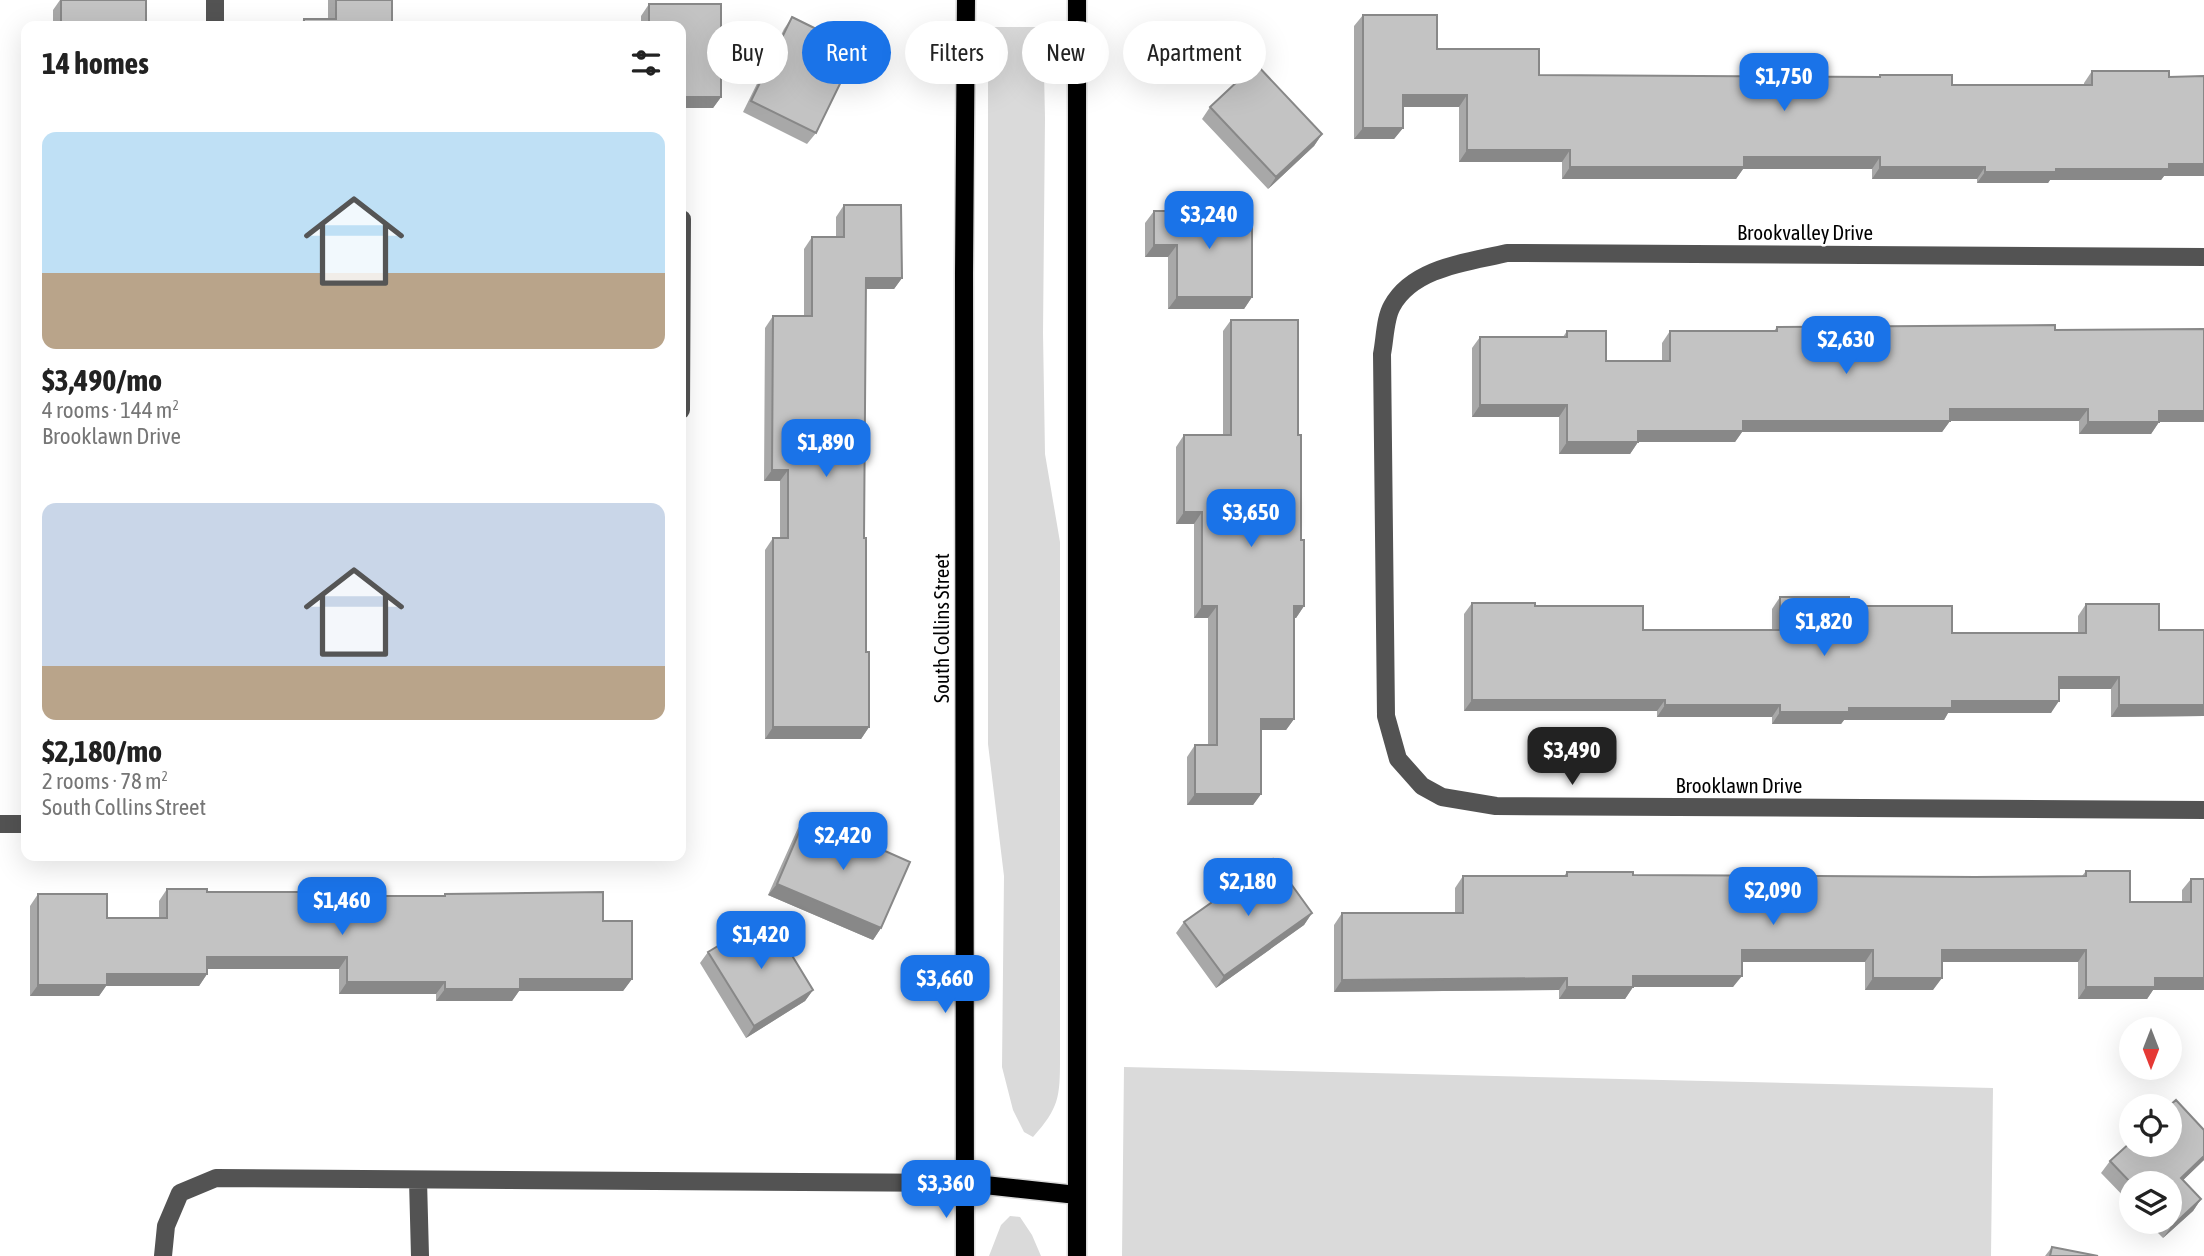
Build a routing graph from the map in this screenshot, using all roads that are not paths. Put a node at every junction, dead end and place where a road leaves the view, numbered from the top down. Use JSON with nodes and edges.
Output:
{"nodes":[{"id":1,"x":215,"y":0,"type":"edge"},
{"id":2,"x":967,"y":0,"type":"edge"},
{"id":3,"x":1077,"y":0,"type":"edge"},
{"id":4,"x":215,"y":21,"type":"edge"},
{"id":5,"x":2204,"y":257,"type":"edge"},
{"id":6,"x":1411,"y":283,"type":"joint"},
{"id":7,"x":2204,"y":810,"type":"edge"},
{"id":8,"x":0,"y":824,"type":"edge"},
{"id":9,"x":21,"y":824,"type":"edge"},
{"id":10,"x":418,"y":1180,"type":"junction"},
{"id":11,"x":966,"y":1183,"type":"junction"},
{"id":12,"x":1077,"y":1195,"type":"junction"},
{"id":13,"x":163,"y":1256,"type":"edge"},
{"id":14,"x":420,"y":1256,"type":"edge"},
{"id":15,"x":965,"y":1256,"type":"edge"},
{"id":16,"x":1077,"y":1256,"type":"edge"}],
"edges":[{"from":1,"to":4,"type":"street"},
{"from":2,"to":11,"type":"main road","name":"South Collins Street"},
{"from":3,"to":12,"type":"main road"},
{"from":5,"to":6,"type":"street","name":"Brookvalley Drive"},
{"from":6,"to":7,"type":"street","name":"Brooklawn Drive"},
{"from":8,"to":9,"type":"street"},
{"from":10,"to":11,"type":"street"},
{"from":10,"to":13,"type":"street"},
{"from":10,"to":14,"type":"street"},
{"from":11,"to":12,"type":"main road"},
{"from":11,"to":15,"type":"main road","name":"South Collins Street"},
{"from":12,"to":16,"type":"main road"}]}
